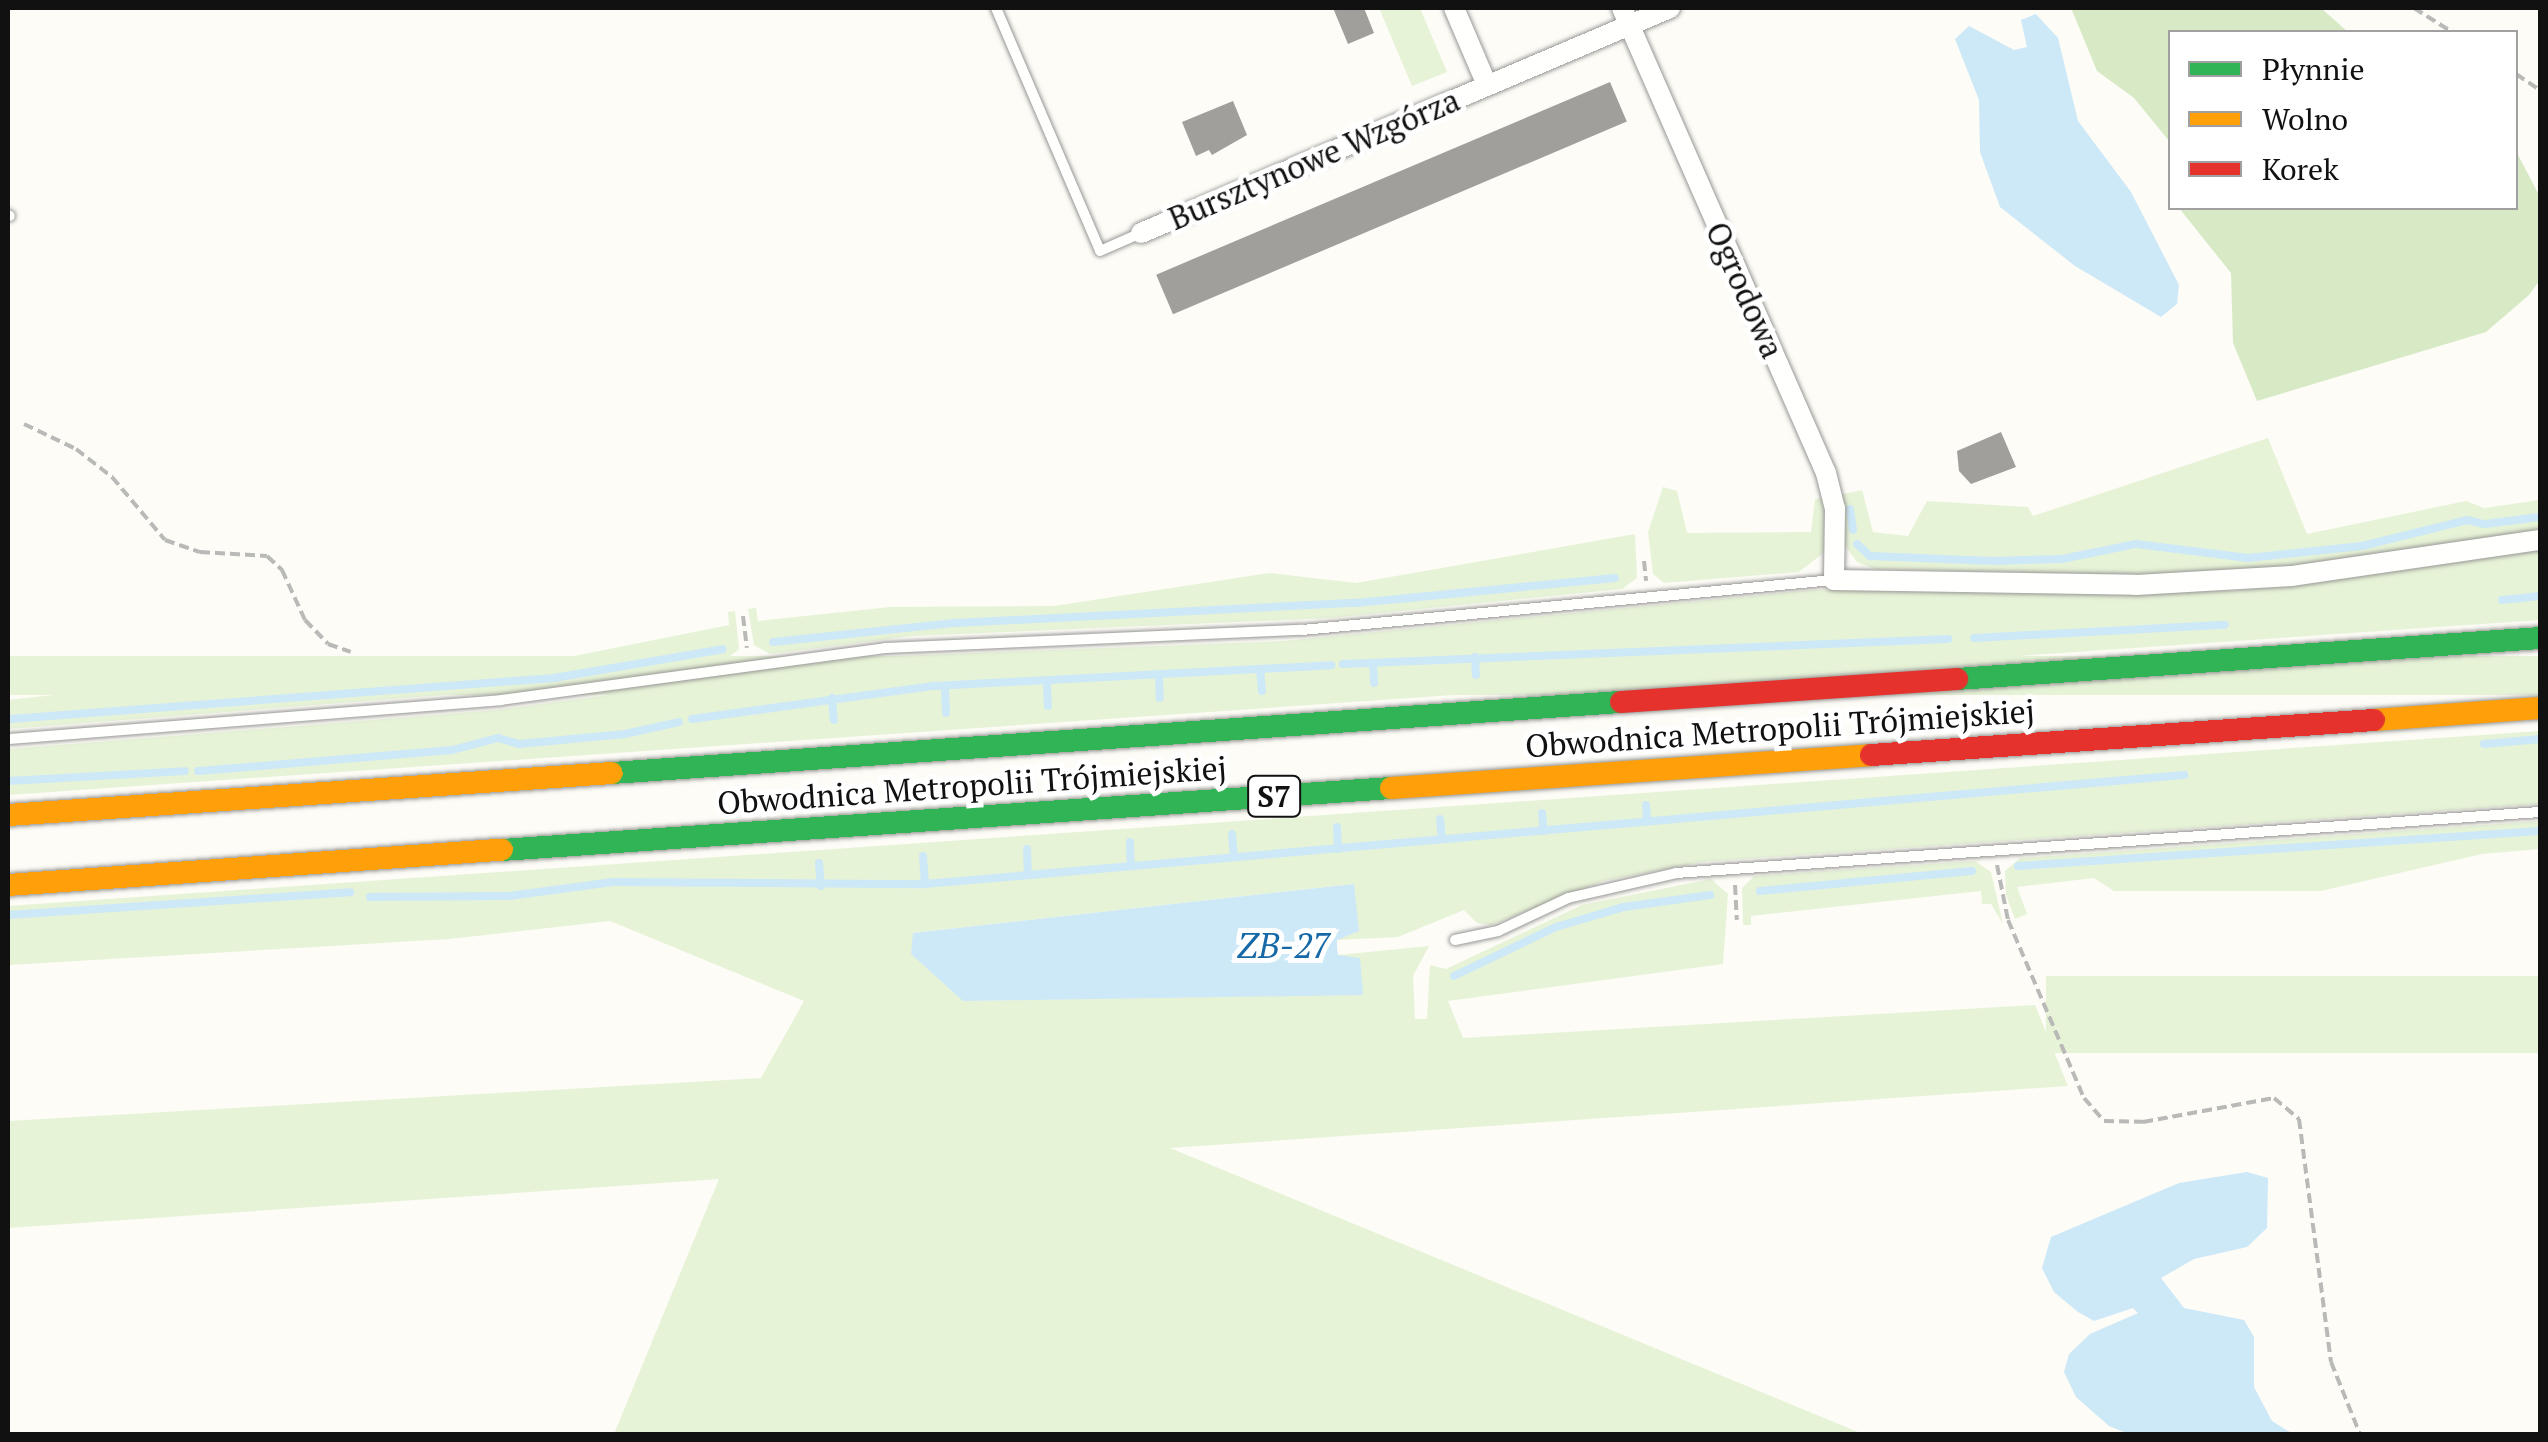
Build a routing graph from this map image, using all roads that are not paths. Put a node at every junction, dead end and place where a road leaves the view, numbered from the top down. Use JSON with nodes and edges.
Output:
{"nodes":[{"id":1,"x":996,"y":8,"type":"edge"},
{"id":2,"x":1454,"y":8,"type":"edge"},
{"id":3,"x":1670,"y":8,"type":"edge"},
{"id":4,"x":1626,"y":16,"type":"edge"},
{"id":5,"x":1488,"y":85,"type":"junction"},
{"id":6,"x":1141,"y":233,"type":"joint"},
{"id":7,"x":2540,"y":540,"type":"edge"},
{"id":8,"x":1834,"y":580,"type":"junction"},
{"id":9,"x":2540,"y":638,"type":"edge"},
{"id":10,"x":2540,"y":708,"type":"edge"},
{"id":11,"x":8,"y":739,"type":"edge"},
{"id":12,"x":2540,"y":812,"type":"edge"},
{"id":13,"x":8,"y":815,"type":"edge"},
{"id":14,"x":8,"y":885,"type":"edge"},
{"id":15,"x":1455,"y":940,"type":"dead end"}],
"edges":[{"from":1,"to":6,"type":"lane"},
{"from":2,"to":5,"type":"street","name":"Bursztynowe Wzgórza"},
{"from":3,"to":4,"type":"street","name":"Bursztynowe Wzgórza"},
{"from":4,"to":5,"type":"street","name":"Bursztynowe Wzgórza"},
{"from":4,"to":8,"type":"street","name":"Ogrodowa"},
{"from":5,"to":6,"type":"street","name":"Bursztynowe Wzgórza"},
{"from":7,"to":8,"type":"street"},
{"from":8,"to":11,"type":"lane"},
{"from":9,"to":13,"type":"highway","name":"Obwodnica Metropolii Trójmiejskiej","number":"S7"},
{"from":10,"to":14,"type":"highway","name":"Obwodnica Metropolii Trójmiejskiej","number":"S7"},
{"from":12,"to":15,"type":"lane"}]}
